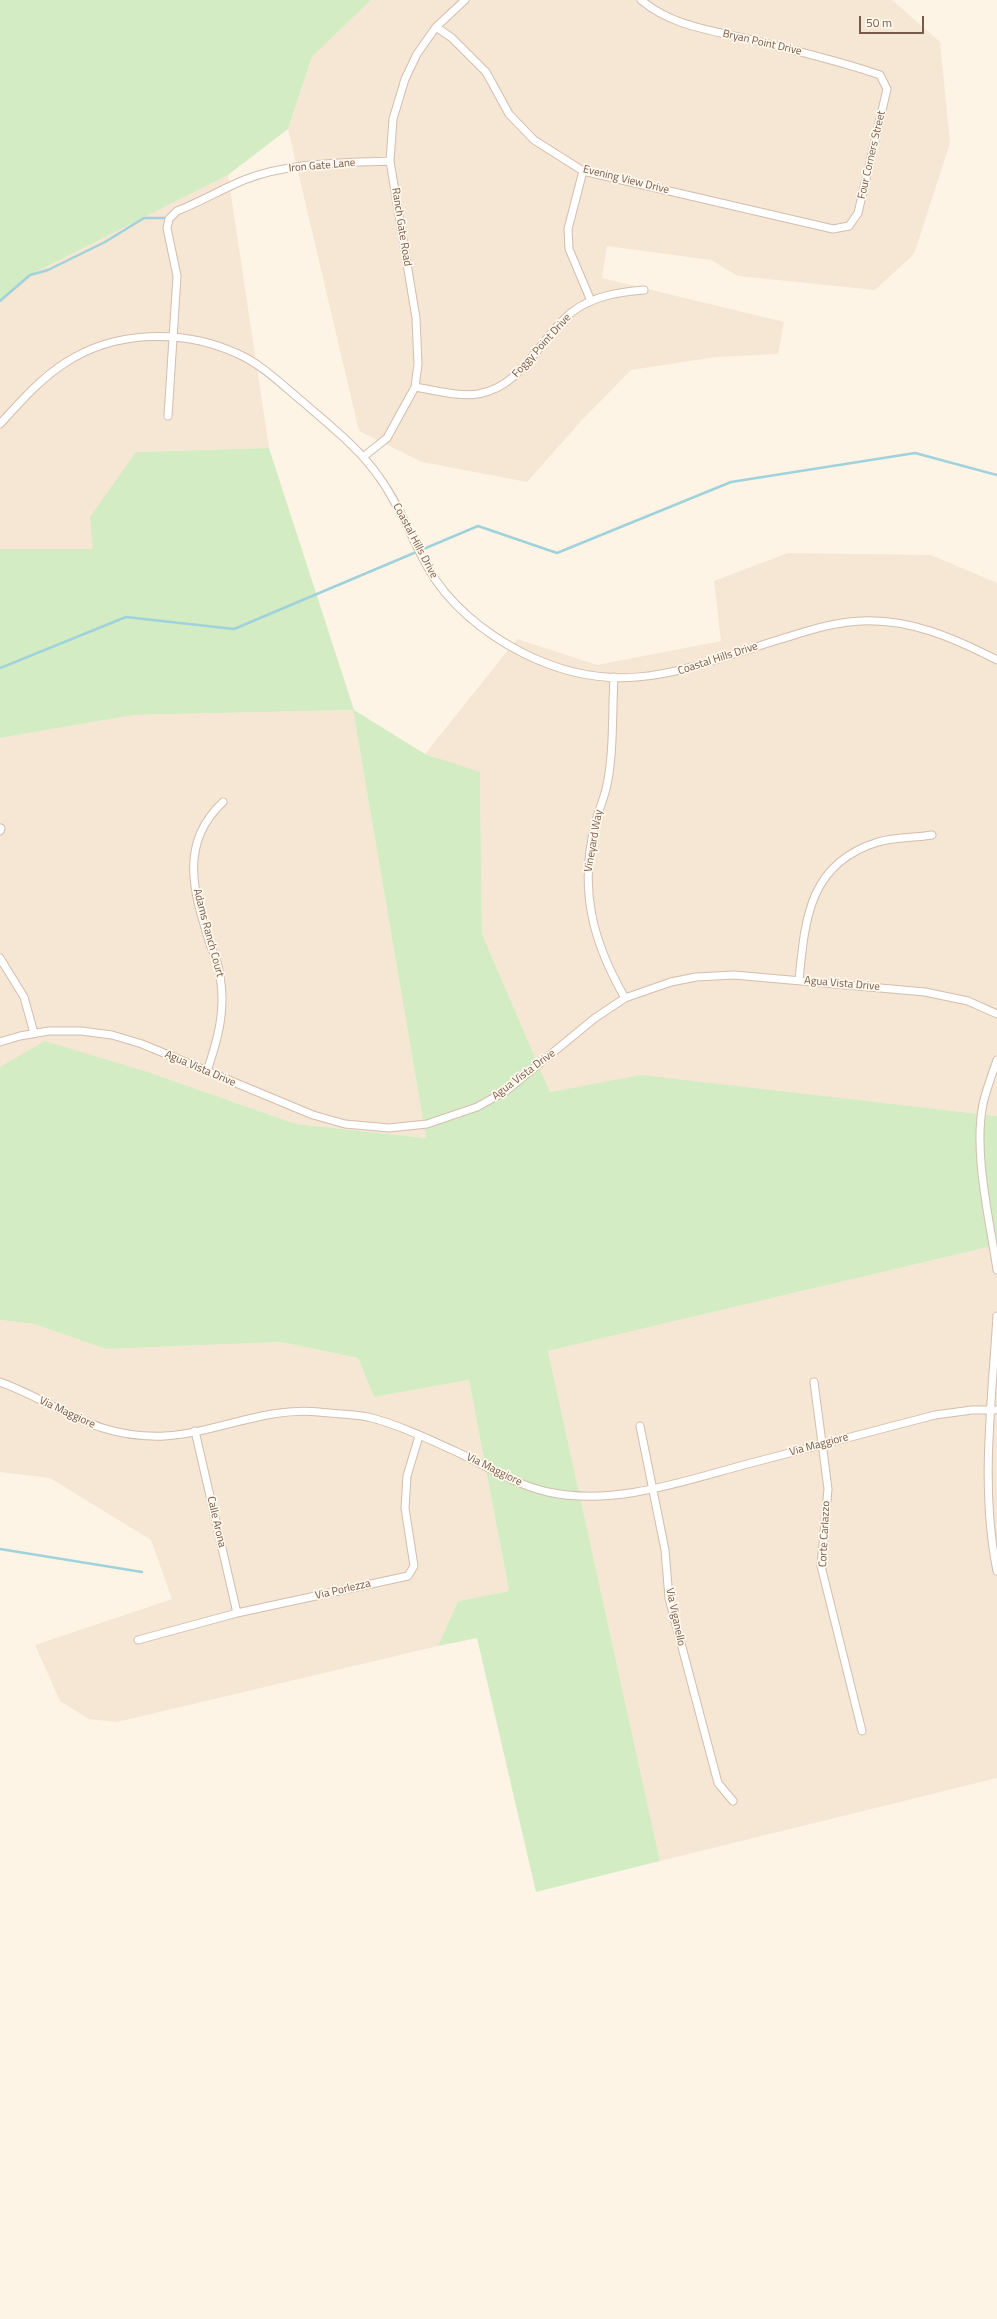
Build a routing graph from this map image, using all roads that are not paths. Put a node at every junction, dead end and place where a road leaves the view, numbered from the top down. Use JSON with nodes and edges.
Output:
{"nodes":[{"id":1,"x":465,"y":0,"type":"edge"},
{"id":2,"x":641,"y":0,"type":"edge"},
{"id":3,"x":436,"y":27,"type":"junction"},
{"id":4,"x":885,"y":81,"type":"joint"},
{"id":5,"x":390,"y":161,"type":"junction"},
{"id":6,"x":583,"y":171,"type":"junction"},
{"id":7,"x":849,"y":226,"type":"joint"},
{"id":8,"x":644,"y":290,"type":"dead end"},
{"id":9,"x":591,"y":301,"type":"junction"},
{"id":10,"x":174,"y":337,"type":"junction"},
{"id":11,"x":415,"y":387,"type":"junction"},
{"id":12,"x":168,"y":416,"type":"dead end"},
{"id":13,"x":0,"y":424,"type":"edge"},
{"id":14,"x":363,"y":457,"type":"junction"},
{"id":15,"x":997,"y":660,"type":"edge"},
{"id":16,"x":614,"y":677,"type":"junction"},
{"id":17,"x":223,"y":802,"type":"dead end"},
{"id":18,"x":932,"y":835,"type":"dead end"},
{"id":19,"x":0,"y":958,"type":"edge"},
{"id":20,"x":799,"y":980,"type":"junction"},
{"id":21,"x":625,"y":998,"type":"junction"},
{"id":22,"x":997,"y":1014,"type":"edge"},
{"id":23,"x":34,"y":1033,"type":"junction"},
{"id":24,"x":0,"y":1042,"type":"edge"},
{"id":25,"x":997,"y":1060,"type":"edge"},
{"id":26,"x":207,"y":1071,"type":"junction"},
{"id":27,"x":997,"y":1270,"type":"edge"},
{"id":28,"x":997,"y":1316,"type":"edge"},
{"id":29,"x":0,"y":1382,"type":"edge"},
{"id":30,"x":814,"y":1382,"type":"dead end"},
{"id":31,"x":994,"y":1411,"type":"edge"},
{"id":32,"x":640,"y":1426,"type":"dead end"},
{"id":33,"x":195,"y":1431,"type":"junction"},
{"id":34,"x":420,"y":1436,"type":"junction"},
{"id":35,"x":821,"y":1444,"type":"junction"},
{"id":36,"x":654,"y":1488,"type":"junction"},
{"id":37,"x":997,"y":1571,"type":"edge"},
{"id":38,"x":237,"y":1613,"type":"junction"},
{"id":39,"x":138,"y":1640,"type":"dead end"},
{"id":40,"x":862,"y":1731,"type":"dead end"},
{"id":41,"x":733,"y":1802,"type":"dead end"}],
"edges":[{"from":1,"to":3,"type":"street","name":"Ranch Gate Road"},
{"from":2,"to":4,"type":"street","name":"Bryan Point Drive"},
{"from":3,"to":5,"type":"street","name":"Ranch Gate Road"},
{"from":3,"to":6,"type":"street","name":"Evening View Drive"},
{"from":4,"to":7,"type":"street","name":"Four Corners Street"},
{"from":5,"to":10,"type":"street","name":"Iron Gate Lane"},
{"from":5,"to":11,"type":"street","name":"Ranch Gate Road"},
{"from":6,"to":7,"type":"street","name":"Evening View Drive"},
{"from":6,"to":9,"type":"street"},
{"from":8,"to":9,"type":"street","name":"Foggy Point Drive"},
{"from":9,"to":11,"type":"street","name":"Foggy Point Drive"},
{"from":10,"to":12,"type":"street"},
{"from":10,"to":13,"type":"street","name":"Coastal Hills Drive"},
{"from":10,"to":14,"type":"street","name":"Coastal Hills Drive"},
{"from":11,"to":14,"type":"street","name":"Ranch Gate Road"},
{"from":14,"to":16,"type":"street","name":"Coastal Hills Drive"},
{"from":15,"to":16,"type":"street","name":"Coastal Hills Drive"},
{"from":16,"to":21,"type":"street","name":"Vineyard Way"},
{"from":17,"to":26,"type":"street","name":"Adams Ranch Court"},
{"from":18,"to":20,"type":"street"},
{"from":19,"to":23,"type":"street"},
{"from":20,"to":21,"type":"street","name":"Agua Vista Drive"},
{"from":20,"to":22,"type":"street","name":"Agua Vista Drive"},
{"from":21,"to":26,"type":"street","name":"Agua Vista Drive"},
{"from":23,"to":24,"type":"street","name":"Agua Vista Drive"},
{"from":23,"to":26,"type":"street","name":"Agua Vista Drive"},
{"from":25,"to":27,"type":"street"},
{"from":28,"to":31,"type":"street"},
{"from":29,"to":33,"type":"street","name":"Via Maggiore"},
{"from":30,"to":35,"type":"street","name":"Corte Carlazzo"},
{"from":31,"to":35,"type":"street","name":"Via Maggiore"},
{"from":31,"to":37,"type":"street"},
{"from":32,"to":36,"type":"street","name":"Via Viganello"},
{"from":33,"to":34,"type":"street","name":"Via Maggiore"},
{"from":33,"to":38,"type":"street","name":"Calle Arona"},
{"from":34,"to":36,"type":"street","name":"Via Maggiore"},
{"from":34,"to":38,"type":"street","name":"Via Porlezza"},
{"from":35,"to":36,"type":"street","name":"Via Maggiore"},
{"from":35,"to":40,"type":"street","name":"Corte Carlazzo"},
{"from":36,"to":41,"type":"street","name":"Via Viganello"},
{"from":38,"to":39,"type":"street","name":"Via Porlezza"}]}
